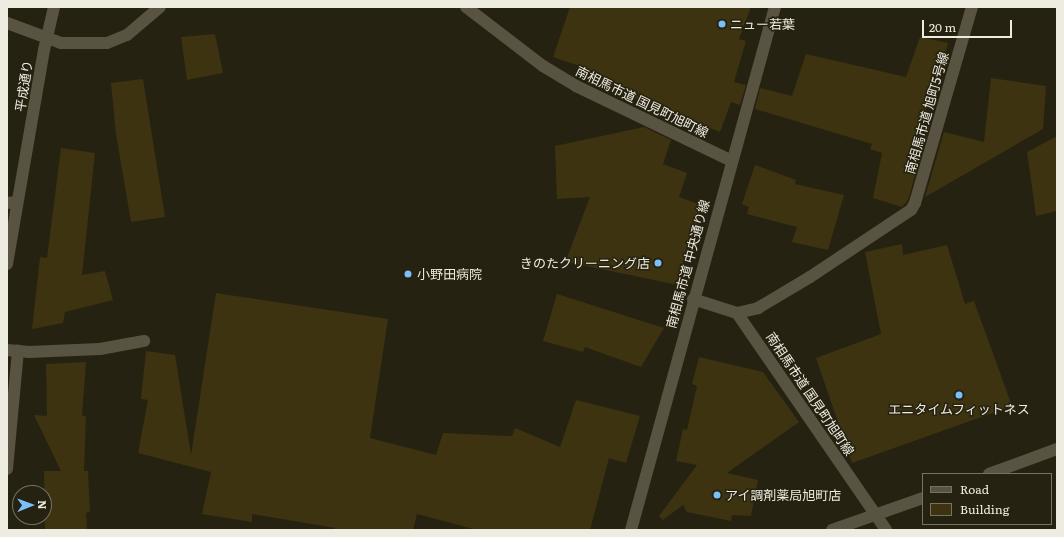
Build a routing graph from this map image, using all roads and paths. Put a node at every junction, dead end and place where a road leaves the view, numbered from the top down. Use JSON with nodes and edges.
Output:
{"nodes":[{"id":1,"x":54,"y":7,"type":"edge"},
{"id":2,"x":160,"y":7,"type":"edge"},
{"id":3,"x":466,"y":7,"type":"edge"},
{"id":4,"x":775,"y":7,"type":"edge"},
{"id":5,"x":972,"y":7,"type":"edge"},
{"id":6,"x":7,"y":23,"type":"edge"},
{"id":7,"x":46,"y":39,"type":"junction"},
{"id":8,"x":732,"y":161,"type":"junction"},
{"id":9,"x":12,"y":202,"type":"edge"},
{"id":10,"x":7,"y":264,"type":"edge"},
{"id":11,"x":693,"y":299,"type":"junction"},
{"id":12,"x":737,"y":313,"type":"junction"},
{"id":13,"x":144,"y":341,"type":"dead end"},
{"id":14,"x":12,"y":351,"type":"edge"},
{"id":15,"x":1057,"y":449,"type":"edge"},
{"id":16,"x":7,"y":469,"type":"edge"},
{"id":17,"x":991,"y":473,"type":"edge"},
{"id":18,"x":922,"y":498,"type":"edge"},
{"id":19,"x":875,"y":515,"type":"junction"},
{"id":20,"x":632,"y":530,"type":"edge"},
{"id":21,"x":832,"y":530,"type":"edge"},
{"id":22,"x":886,"y":530,"type":"edge"}],
"edges":[{"from":1,"to":7,"type":"street","name":"平成通り"},
{"from":2,"to":7,"type":"street"},
{"from":3,"to":8,"type":"street","name":"南相馬市道 国見町旭町線"},
{"from":4,"to":8,"type":"street","name":"南相馬市道 中央通り線"},
{"from":5,"to":12,"type":"street","name":"南相馬市道 旭町5号線"},
{"from":6,"to":7,"type":"street"},
{"from":7,"to":9,"type":"street","name":"平成通り"},
{"from":8,"to":11,"type":"street","name":"南相馬市道 中央通り線"},
{"from":9,"to":10,"type":"street","name":"平成通り"},
{"from":11,"to":12,"type":"street"},
{"from":11,"to":20,"type":"street","name":"南相馬市道 中央通り線"},
{"from":12,"to":19,"type":"street","name":"南相馬市道 国見町旭町線"},
{"from":13,"to":14,"type":"street"},
{"from":14,"to":16,"type":"street"},
{"from":15,"to":17,"type":"street"},
{"from":18,"to":19,"type":"street"},
{"from":19,"to":21,"type":"street"},
{"from":19,"to":22,"type":"street","name":"南相馬市道 国見町旭町線"}]}
